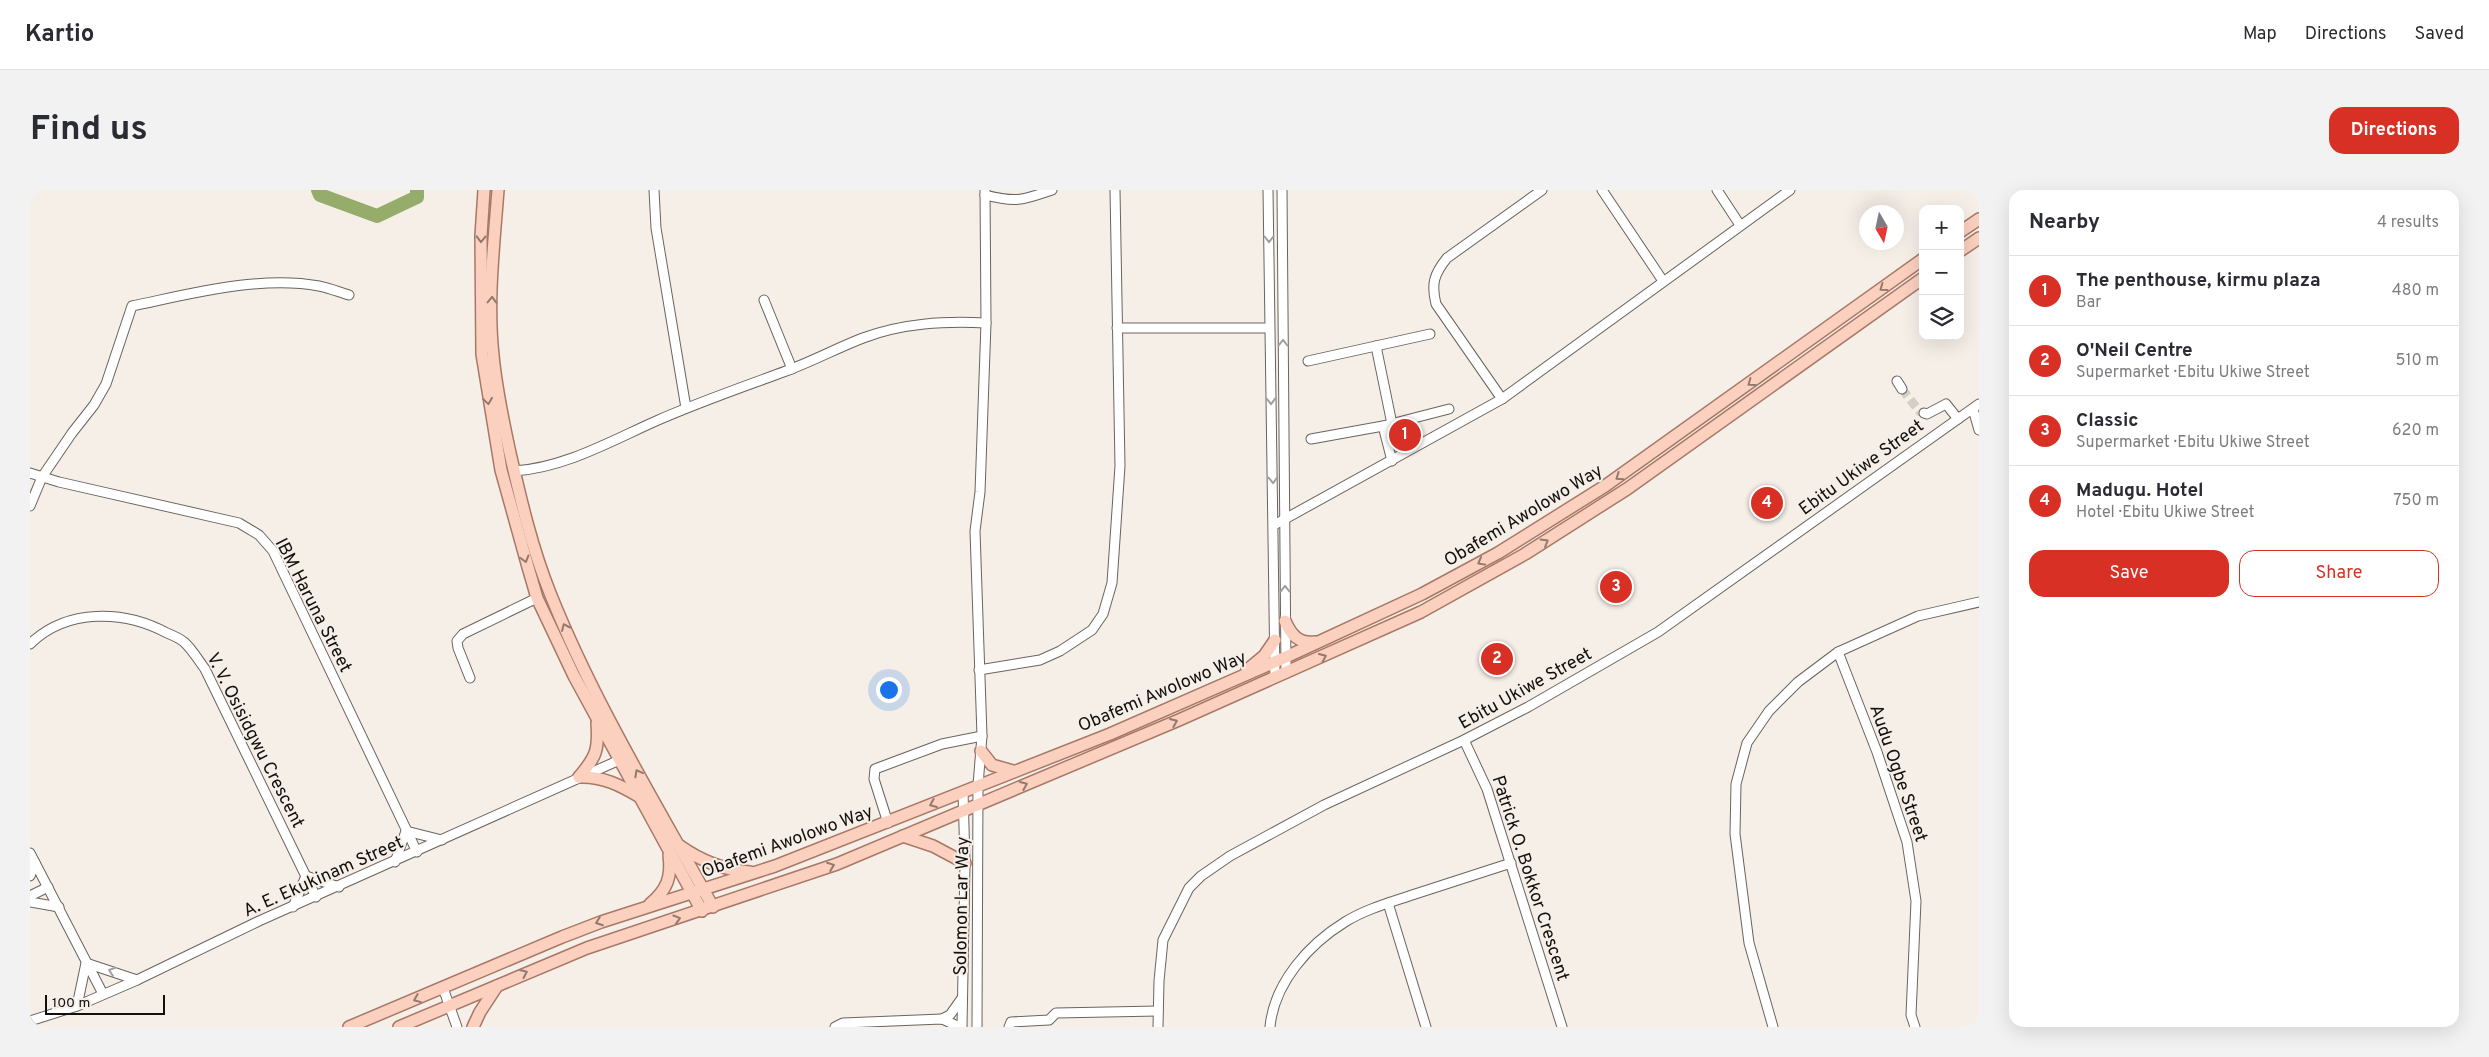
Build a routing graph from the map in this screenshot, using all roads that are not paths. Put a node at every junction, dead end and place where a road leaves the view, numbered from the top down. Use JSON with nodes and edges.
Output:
{"nodes":[{"id":1,"x":484,"y":190,"type":"edge"},
{"id":2,"x":498,"y":190,"type":"edge"},
{"id":3,"x":654,"y":190,"type":"edge"},
{"id":4,"x":1052,"y":190,"type":"edge"},
{"id":5,"x":1115,"y":190,"type":"edge"},
{"id":6,"x":1268,"y":190,"type":"edge"},
{"id":7,"x":1282,"y":190,"type":"edge"},
{"id":8,"x":1542,"y":190,"type":"edge"},
{"id":9,"x":1602,"y":190,"type":"edge"},
{"id":10,"x":1717,"y":190,"type":"edge"},
{"id":11,"x":1790,"y":190,"type":"edge"},
{"id":12,"x":986,"y":193,"type":"edge"},
{"id":13,"x":1979,"y":219,"type":"edge"},
{"id":14,"x":1740,"y":225,"type":"junction"},
{"id":15,"x":1964,"y":229,"type":"edge"},
{"id":16,"x":1979,"y":238,"type":"edge"},
{"id":17,"x":1961,"y":250,"type":"edge"},
{"id":18,"x":1919,"y":262,"type":"edge"},
{"id":19,"x":1663,"y":281,"type":"junction"},
{"id":20,"x":1919,"y":281,"type":"edge"},
{"id":21,"x":349,"y":295,"type":"dead end"},
{"id":22,"x":764,"y":300,"type":"dead end"},
{"id":23,"x":986,"y":323,"type":"junction"},
{"id":24,"x":487,"y":327,"type":"junction"},
{"id":25,"x":1117,"y":328,"type":"junction"},
{"id":26,"x":1269,"y":328,"type":"junction"},
{"id":27,"x":1430,"y":334,"type":"dead end"},
{"id":28,"x":1376,"y":346,"type":"junction"},
{"id":29,"x":1308,"y":361,"type":"dead end"},
{"id":30,"x":792,"y":368,"type":"junction"},
{"id":31,"x":1502,"y":399,"type":"junction"},
{"id":32,"x":1976,"y":406,"type":"edge"},
{"id":33,"x":686,"y":408,"type":"junction"},
{"id":34,"x":1450,"y":409,"type":"dead end"},
{"id":35,"x":1924,"y":413,"type":"dead end"},
{"id":36,"x":1958,"y":418,"type":"junction"},
{"id":37,"x":1387,"y":425,"type":"junction"},
{"id":38,"x":1979,"y":430,"type":"edge"},
{"id":39,"x":1311,"y":439,"type":"dead end"},
{"id":40,"x":1392,"y":461,"type":"junction"},
{"id":41,"x":514,"y":471,"type":"junction"},
{"id":42,"x":30,"y":473,"type":"edge"},
{"id":43,"x":42,"y":477,"type":"junction"},
{"id":44,"x":30,"y":506,"type":"edge"},
{"id":45,"x":1284,"y":519,"type":"junction"},
{"id":46,"x":1274,"y":525,"type":"junction"},
{"id":47,"x":537,"y":598,"type":"junction"},
{"id":48,"x":1979,"y":602,"type":"edge"},
{"id":49,"x":1285,"y":621,"type":"junction"},
{"id":50,"x":1275,"y":640,"type":"junction"},
{"id":51,"x":1322,"y":641,"type":"junction"},
{"id":52,"x":30,"y":644,"type":"edge"},
{"id":53,"x":1838,"y":652,"type":"junction"},
{"id":54,"x":1286,"y":657,"type":"junction"},
{"id":55,"x":1274,"y":662,"type":"junction"},
{"id":56,"x":979,"y":670,"type":"junction"},
{"id":57,"x":1286,"y":673,"type":"junction"},
{"id":58,"x":1275,"y":677,"type":"junction"},
{"id":59,"x":470,"y":678,"type":"dead end"},
{"id":60,"x":1229,"y":682,"type":"junction"},
{"id":61,"x":596,"y":717,"type":"junction"},
{"id":62,"x":982,"y":736,"type":"junction"},
{"id":63,"x":1464,"y":740,"type":"junction"},
{"id":64,"x":981,"y":751,"type":"junction"},
{"id":65,"x":624,"y":758,"type":"junction"},
{"id":66,"x":1013,"y":771,"type":"junction"},
{"id":67,"x":579,"y":778,"type":"junction"},
{"id":68,"x":978,"y":785,"type":"junction"},
{"id":69,"x":963,"y":792,"type":"junction"},
{"id":70,"x":641,"y":797,"type":"junction"},
{"id":71,"x":979,"y":803,"type":"junction"},
{"id":72,"x":964,"y":810,"type":"junction"},
{"id":73,"x":888,"y":822,"type":"junction"},
{"id":74,"x":406,"y":831,"type":"junction"},
{"id":75,"x":903,"y":836,"type":"junction"},
{"id":76,"x":442,"y":840,"type":"junction"},
{"id":77,"x":673,"y":846,"type":"junction"},
{"id":78,"x":417,"y":852,"type":"junction"},
{"id":79,"x":30,"y":853,"type":"edge"},
{"id":80,"x":395,"y":862,"type":"junction"},
{"id":81,"x":35,"y":863,"type":"junction"},
{"id":82,"x":965,"y":863,"type":"junction"},
{"id":83,"x":1511,"y":863,"type":"junction"},
{"id":84,"x":757,"y":872,"type":"junction"},
{"id":85,"x":30,"y":876,"type":"edge"},
{"id":86,"x":306,"y":876,"type":"junction"},
{"id":87,"x":48,"y":887,"type":"junction"},
{"id":88,"x":339,"y":887,"type":"junction"},
{"id":89,"x":698,"y":892,"type":"junction"},
{"id":90,"x":30,"y":896,"type":"edge"},
{"id":91,"x":316,"y":897,"type":"junction"},
{"id":92,"x":30,"y":902,"type":"edge"},
{"id":93,"x":1388,"y":904,"type":"junction"},
{"id":94,"x":59,"y":907,"type":"junction"},
{"id":95,"x":292,"y":907,"type":"junction"},
{"id":96,"x":646,"y":907,"type":"junction"},
{"id":97,"x":707,"y":909,"type":"junction"},
{"id":98,"x":86,"y":963,"type":"junction"},
{"id":99,"x":137,"y":980,"type":"junction"},
{"id":100,"x":498,"y":985,"type":"junction"},
{"id":101,"x":443,"y":988,"type":"junction"},
{"id":102,"x":104,"y":994,"type":"junction"},
{"id":103,"x":962,"y":997,"type":"junction"},
{"id":104,"x":78,"y":1006,"type":"junction"},
{"id":105,"x":450,"y":1006,"type":"junction"},
{"id":106,"x":1158,"y":1012,"type":"junction"},
{"id":107,"x":942,"y":1019,"type":"junction"},
{"id":108,"x":30,"y":1021,"type":"edge"},
{"id":109,"x":407,"y":1026,"type":"edge"},
{"id":110,"x":349,"y":1027,"type":"edge"},
{"id":111,"x":457,"y":1027,"type":"edge"},
{"id":112,"x":473,"y":1027,"type":"edge"},
{"id":113,"x":835,"y":1027,"type":"edge"},
{"id":114,"x":961,"y":1027,"type":"edge"},
{"id":115,"x":977,"y":1027,"type":"edge"},
{"id":116,"x":1009,"y":1027,"type":"edge"},
{"id":117,"x":1158,"y":1027,"type":"edge"},
{"id":118,"x":1270,"y":1027,"type":"edge"},
{"id":119,"x":1426,"y":1027,"type":"edge"},
{"id":120,"x":1562,"y":1027,"type":"edge"},
{"id":121,"x":1772,"y":1027,"type":"edge"},
{"id":122,"x":1915,"y":1027,"type":"edge"}],
"edges":[{"from":1,"to":24,"type":"main road","one_way":true},
{"from":24,"to":2,"type":"main road","one_way":true},
{"from":3,"to":33,"type":"street"},
{"from":4,"to":12,"type":"street"},
{"from":5,"to":25,"type":"street"},
{"from":6,"to":26,"type":"street","one_way":true},
{"from":45,"to":7,"type":"street","one_way":true},
{"from":8,"to":31,"type":"street"},
{"from":9,"to":19,"type":"street"},
{"from":10,"to":14,"type":"street"},
{"from":11,"to":14,"type":"street"},
{"from":12,"to":23,"type":"street","name":"Solomon Lar Way"},
{"from":13,"to":15,"type":"main road"},
{"from":14,"to":19,"type":"street"},
{"from":16,"to":17,"type":"main road"},
{"from":18,"to":51,"type":"main road","name":"Obafemi Awolowo Way","one_way":true},
{"from":19,"to":31,"type":"street"},
{"from":57,"to":20,"type":"main road","name":"Obafemi Awolowo Way","one_way":true},
{"from":21,"to":43,"type":"street"},
{"from":22,"to":30,"type":"street"},
{"from":23,"to":30,"type":"street"},
{"from":23,"to":56,"type":"street","name":"Solomon Lar Way"},
{"from":24,"to":41,"type":"main road"},
{"from":24,"to":47,"type":"main road","one_way":true},
{"from":25,"to":26,"type":"street"},
{"from":25,"to":56,"type":"street"},
{"from":26,"to":46,"type":"street","one_way":true},
{"from":27,"to":28,"type":"street"},
{"from":28,"to":29,"type":"street"},
{"from":28,"to":37,"type":"street"},
{"from":30,"to":33,"type":"street"},
{"from":31,"to":40,"type":"street"},
{"from":32,"to":36,"type":"street","name":"Ebitu Ukiwe Street"},
{"from":32,"to":38,"type":"street"},
{"from":33,"to":41,"type":"street"},
{"from":34,"to":37,"type":"street"},
{"from":35,"to":36,"type":"street"},
{"from":36,"to":63,"type":"street","name":"Ebitu Ukiwe Street"},
{"from":37,"to":39,"type":"street"},
{"from":37,"to":40,"type":"street"},
{"from":40,"to":45,"type":"street"},
{"from":65,"to":41,"type":"main road","one_way":true},
{"from":42,"to":43,"type":"street","name":"IBM Haruna Street"},
{"from":43,"to":44,"type":"street"},
{"from":43,"to":74,"type":"street","name":"IBM Haruna Street"},
{"from":45,"to":46,"type":"street"},
{"from":49,"to":45,"type":"street","one_way":true},
{"from":46,"to":50,"type":"street"},
{"from":47,"to":59,"type":"street"},
{"from":47,"to":61,"type":"main road"},
{"from":48,"to":53,"type":"street"},
{"from":49,"to":51,"type":"main road"},
{"from":49,"to":54,"type":"street"},
{"from":50,"to":55,"type":"street"},
{"from":50,"to":60,"type":"main road"},
{"from":51,"to":54,"type":"main road","name":"Obafemi Awolowo Way"},
{"from":52,"to":86,"type":"street","name":"V. V. Osisidgwu Crescent"},
{"from":53,"to":121,"type":"street"},
{"from":53,"to":122,"type":"street","name":"Audu Ogbe Street"},
{"from":54,"to":55,"type":"main road","name":"Obafemi Awolowo Way"},
{"from":54,"to":57,"type":"street"},
{"from":55,"to":58,"type":"street"},
{"from":55,"to":60,"type":"main road","name":"Obafemi Awolowo Way"},
{"from":56,"to":62,"type":"street","name":"Solomon Lar Way"},
{"from":57,"to":58,"type":"main road","name":"Obafemi Awolowo Way"},
{"from":71,"to":58,"type":"main road","name":"Obafemi Awolowo Way","one_way":true},
{"from":60,"to":66,"type":"main road","name":"Obafemi Awolowo Way"},
{"from":61,"to":65,"type":"main road"},
{"from":61,"to":67,"type":"main road"},
{"from":62,"to":64,"type":"street","name":"Solomon Lar Way"},
{"from":62,"to":73,"type":"street"},
{"from":63,"to":83,"type":"street","name":"Patrick O. Bokkor Crescent"},
{"from":63,"to":106,"type":"street","name":"Ebitu Ukiwe Street"},
{"from":64,"to":66,"type":"main road"},
{"from":64,"to":68,"type":"street","name":"Solomon Lar Way"},
{"from":65,"to":67,"type":"street","name":"A. E. Ekukinam Street"},
{"from":65,"to":70,"type":"main road"},
{"from":77,"to":65,"type":"main road","one_way":true},
{"from":66,"to":68,"type":"main road","name":"Obafemi Awolowo Way"},
{"from":67,"to":70,"type":"main road"},
{"from":67,"to":76,"type":"street","name":"A. E. Ekukinam Street"},
{"from":68,"to":69,"type":"main road","name":"Obafemi Awolowo Way"},
{"from":68,"to":71,"type":"street","name":"Solomon Lar Way"},
{"from":69,"to":72,"type":"street","name":"Solomon Lar Way"},
{"from":69,"to":73,"type":"main road","name":"Obafemi Awolowo Way","one_way":true},
{"from":70,"to":77,"type":"main road"},
{"from":71,"to":72,"type":"main road","name":"Obafemi Awolowo Way"},
{"from":71,"to":115,"type":"street","name":"Solomon Lar Way"},
{"from":72,"to":75,"type":"main road","name":"Obafemi Awolowo Way"},
{"from":72,"to":82,"type":"street","name":"Solomon Lar Way"},
{"from":73,"to":84,"type":"main road","name":"Obafemi Awolowo Way"},
{"from":74,"to":76,"type":"street"},
{"from":74,"to":78,"type":"street","name":"IBM Haruna Street"},
{"from":74,"to":80,"type":"street"},
{"from":75,"to":82,"type":"main road"},
{"from":97,"to":75,"type":"main road","name":"Obafemi Awolowo Way","one_way":true},
{"from":76,"to":78,"type":"street","name":"A. E. Ekukinam Street"},
{"from":77,"to":84,"type":"main road"},
{"from":77,"to":89,"type":"main road"},
{"from":77,"to":96,"type":"main road"},
{"from":78,"to":80,"type":"street","name":"A. E. Ekukinam Street"},
{"from":79,"to":81,"type":"street"},
{"from":80,"to":88,"type":"street","name":"A. E. Ekukinam Street"},
{"from":81,"to":85,"type":"street"},
{"from":81,"to":87,"type":"street"},
{"from":82,"to":103,"type":"street","name":"Solomon Lar Way"},
{"from":83,"to":93,"type":"street"},
{"from":83,"to":120,"type":"street","name":"Patrick O. Bokkor Crescent"},
{"from":84,"to":89,"type":"main road","name":"Obafemi Awolowo Way"},
{"from":86,"to":88,"type":"street"},
{"from":86,"to":91,"type":"street","name":"V. V. Osisidgwu Crescent"},
{"from":86,"to":95,"type":"street"},
{"from":87,"to":90,"type":"street"},
{"from":87,"to":94,"type":"street"},
{"from":88,"to":91,"type":"street","name":"A. E. Ekukinam Street"},
{"from":89,"to":96,"type":"main road","name":"Obafemi Awolowo Way"},
{"from":89,"to":97,"type":"main road"},
{"from":91,"to":95,"type":"street","name":"A. E. Ekukinam Street"},
{"from":92,"to":94,"type":"street"},
{"from":93,"to":118,"type":"street"},
{"from":93,"to":119,"type":"street"},
{"from":94,"to":98,"type":"street"},
{"from":95,"to":99,"type":"street","name":"A. E. Ekukinam Street"},
{"from":96,"to":101,"type":"main road","name":"Obafemi Awolowo Way","one_way":true},
{"from":100,"to":97,"type":"main road","name":"Obafemi Awolowo Way","one_way":true},
{"from":99,"to":98,"type":"street","one_way":true},
{"from":98,"to":102,"type":"street"},
{"from":98,"to":104,"type":"street"},
{"from":99,"to":102,"type":"street","name":"A. E. Ekukinam Street"},
{"from":100,"to":105,"type":"main road","name":"Obafemi Awolowo Way"},
{"from":100,"to":112,"type":"main road"},
{"from":101,"to":105,"type":"street"},
{"from":101,"to":110,"type":"main road","name":"Obafemi Awolowo Way","one_way":true},
{"from":102,"to":104,"type":"street","name":"A. E. Ekukinam Street"},
{"from":103,"to":107,"type":"street"},
{"from":103,"to":114,"type":"street","name":"Solomon Lar Way"},
{"from":104,"to":108,"type":"street","name":"A. E. Ekukinam Street"},
{"from":105,"to":109,"type":"main road","name":"Obafemi Awolowo Way"},
{"from":105,"to":111,"type":"street"},
{"from":106,"to":116,"type":"street"},
{"from":106,"to":117,"type":"street","name":"Ebitu Ukiwe Street"},
{"from":107,"to":113,"type":"street"},
{"from":107,"to":114,"type":"street"}]}
